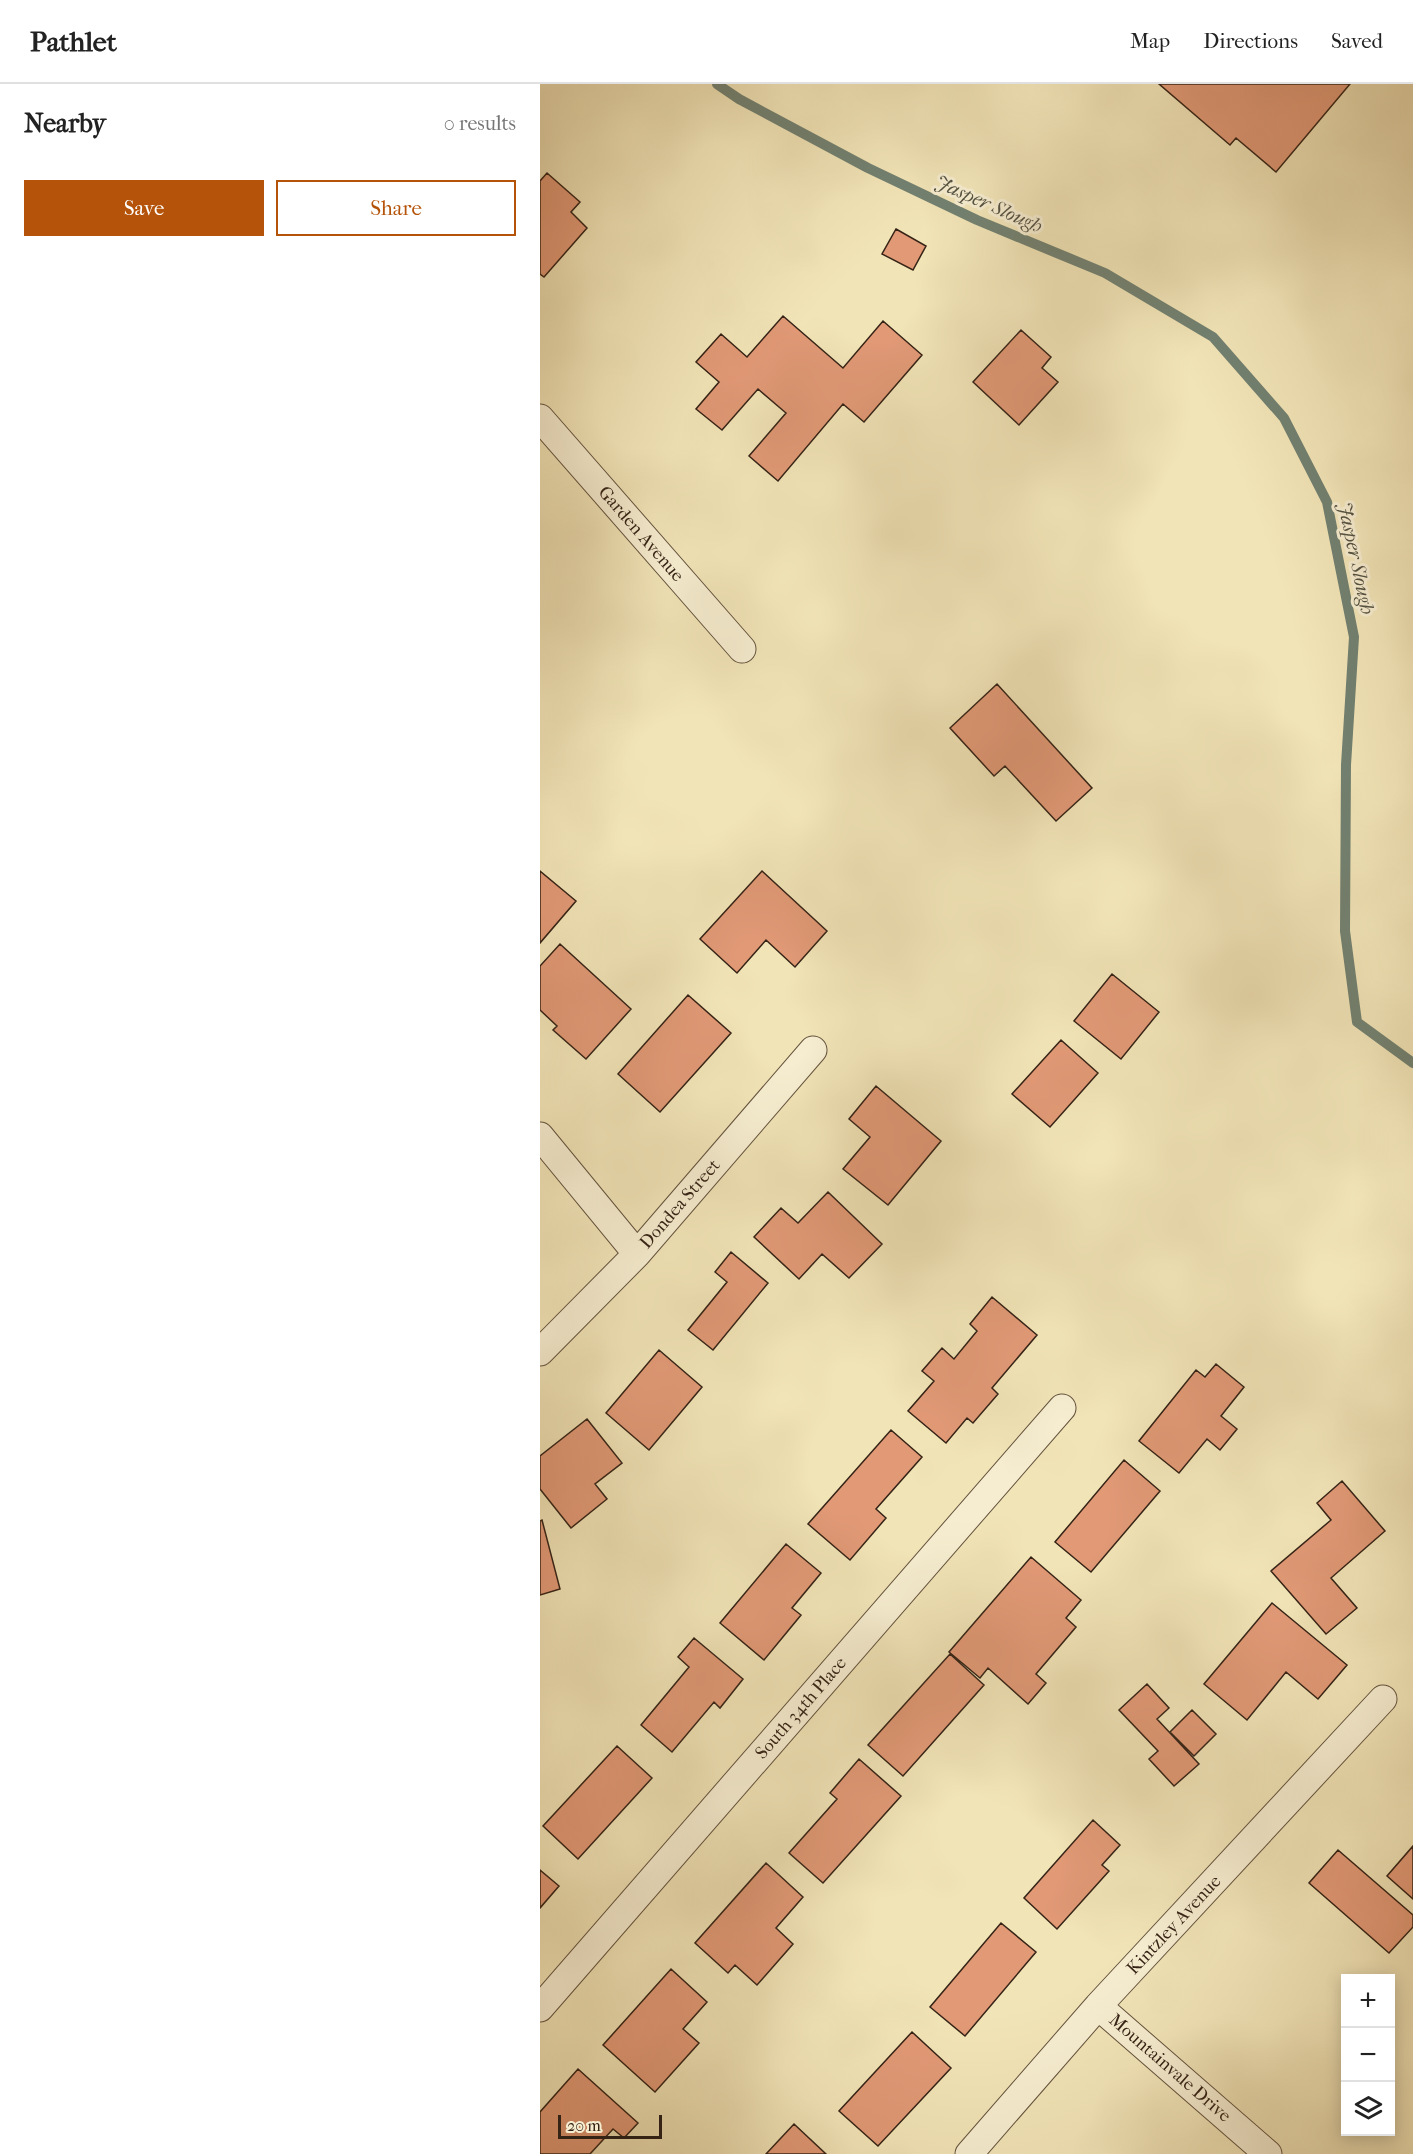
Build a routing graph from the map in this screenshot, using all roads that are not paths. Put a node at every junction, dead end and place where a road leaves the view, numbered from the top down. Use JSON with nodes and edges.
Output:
{"nodes":[{"id":1,"x":540,"y":418,"type":"edge"},
{"id":2,"x":742,"y":649,"type":"dead end"},
{"id":3,"x":813,"y":1050,"type":"dead end"},
{"id":4,"x":540,"y":1136,"type":"edge"},
{"id":5,"x":637,"y":1254,"type":"junction"},
{"id":6,"x":540,"y":1352,"type":"edge"},
{"id":7,"x":1062,"y":1408,"type":"dead end"},
{"id":8,"x":1383,"y":1699,"type":"dead end"},
{"id":9,"x":1098,"y":2006,"type":"junction"},
{"id":10,"x":540,"y":2008,"type":"edge"},
{"id":11,"x":969,"y":2154,"type":"edge"},
{"id":12,"x":1268,"y":2154,"type":"edge"}],
"edges":[{"from":1,"to":2,"type":"street","name":"Garden Avenue"},
{"from":3,"to":5,"type":"street","name":"Dondea Street"},
{"from":4,"to":5,"type":"street"},
{"from":5,"to":6,"type":"street","name":"Dondea Street"},
{"from":7,"to":10,"type":"street","name":"South 34th Place"},
{"from":8,"to":9,"type":"street","name":"Kintzley Avenue"},
{"from":9,"to":11,"type":"street","name":"Kintzley Avenue"},
{"from":9,"to":12,"type":"street","name":"Mountainvale Drive"}]}
